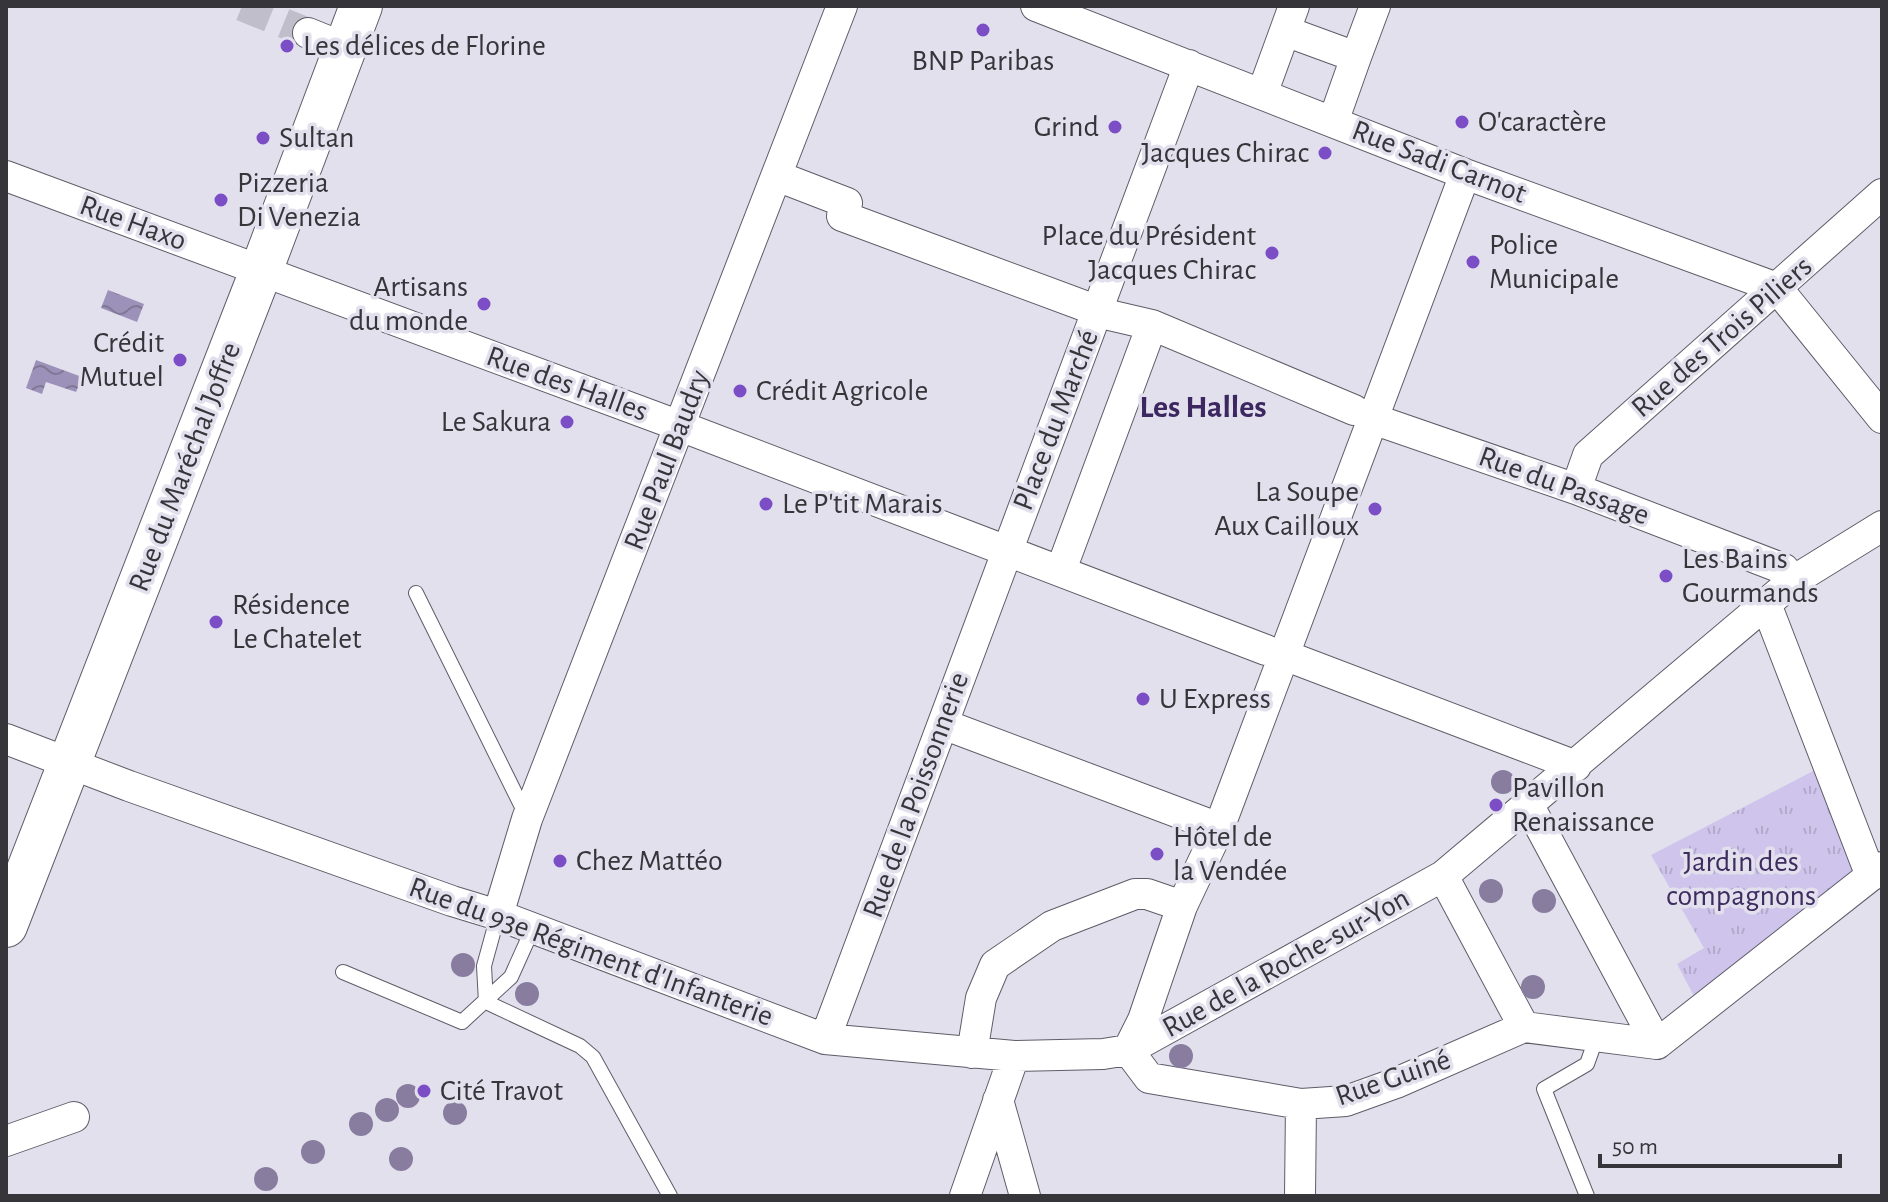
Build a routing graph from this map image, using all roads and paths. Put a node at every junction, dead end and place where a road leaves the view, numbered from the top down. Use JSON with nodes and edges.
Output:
{"nodes":[{"id":1,"x":361,"y":6,"type":"edge"},
{"id":2,"x":842,"y":6,"type":"edge"},
{"id":3,"x":1036,"y":6,"type":"edge"},
{"id":4,"x":1375,"y":6,"type":"edge"},
{"id":5,"x":1290,"y":18,"type":"edge"},
{"id":6,"x":1356,"y":57,"type":"junction"},
{"id":7,"x":1189,"y":65,"type":"junction"},
{"id":8,"x":1262,"y":94,"type":"junction"},
{"id":9,"x":1333,"y":122,"type":"junction"},
{"id":10,"x":1465,"y":174,"type":"junction"},
{"id":11,"x":6,"y":176,"type":"edge"},
{"id":12,"x":777,"y":176,"type":"junction"},
{"id":13,"x":1882,"y":194,"type":"edge"},
{"id":14,"x":261,"y":271,"type":"junction"},
{"id":15,"x":1777,"y":288,"type":"junction"},
{"id":16,"x":1097,"y":310,"type":"junction"},
{"id":17,"x":1152,"y":325,"type":"junction"},
{"id":18,"x":1364,"y":414,"type":"junction"},
{"id":19,"x":1882,"y":418,"type":"edge"},
{"id":20,"x":680,"y":426,"type":"junction"},
{"id":21,"x":1576,"y":489,"type":"junction"},
{"id":22,"x":1882,"y":526,"type":"edge"},
{"id":23,"x":1007,"y":550,"type":"junction"},
{"id":24,"x":1061,"y":570,"type":"junction"},
{"id":25,"x":1793,"y":581,"type":"junction"},
{"id":26,"x":416,"y":593,"type":"dead end"},
{"id":27,"x":1766,"y":604,"type":"junction"},
{"id":28,"x":1275,"y":653,"type":"junction"},
{"id":29,"x":943,"y":724,"type":"junction"},
{"id":30,"x":6,"y":739,"type":"edge"},
{"id":31,"x":70,"y":764,"type":"junction"},
{"id":32,"x":1576,"y":766,"type":"junction"},
{"id":33,"x":1529,"y":806,"type":"junction"},
{"id":34,"x":527,"y":819,"type":"junction"},
{"id":35,"x":1219,"y":828,"type":"junction"},
{"id":36,"x":1876,"y":872,"type":"edge"},
{"id":37,"x":1443,"y":876,"type":"junction"},
{"id":38,"x":1182,"y":906,"type":"junction"},
{"id":39,"x":498,"y":915,"type":"junction"},
{"id":40,"x":6,"y":926,"type":"edge"},
{"id":41,"x":533,"y":928,"type":"junction"},
{"id":42,"x":343,"y":972,"type":"dead end"},
{"id":43,"x":486,"y":1002,"type":"junction"},
{"id":44,"x":1524,"y":1027,"type":"junction"},
{"id":45,"x":1597,"y":1036,"type":"junction"},
{"id":46,"x":825,"y":1039,"type":"junction"},
{"id":47,"x":1657,"y":1044,"type":"junction"},
{"id":48,"x":1128,"y":1050,"type":"junction"},
{"id":49,"x":972,"y":1053,"type":"junction"},
{"id":50,"x":1014,"y":1056,"type":"junction"},
{"id":51,"x":998,"y":1100,"type":"junction"},
{"id":52,"x":1301,"y":1104,"type":"junction"},
{"id":53,"x":74,"y":1117,"type":"dead end"},
{"id":54,"x":6,"y":1141,"type":"edge"},
{"id":55,"x":969,"y":1186,"type":"edge"},
{"id":56,"x":1024,"y":1192,"type":"edge"},
{"id":57,"x":670,"y":1196,"type":"edge"},
{"id":58,"x":1300,"y":1196,"type":"edge"},
{"id":59,"x":1587,"y":1196,"type":"edge"}],
"edges":[{"from":1,"to":14,"type":"street","name":"Rue du Maréchal Joffre"},
{"from":2,"to":12,"type":"street","name":"Rue Paul Baudry"},
{"from":3,"to":7,"type":"street","name":"Rue Sadi Carnot"},
{"from":4,"to":6,"type":"street"},
{"from":5,"to":6,"type":"street"},
{"from":5,"to":8,"type":"street"},
{"from":6,"to":9,"type":"street"},
{"from":7,"to":8,"type":"street","name":"Rue Sadi Carnot"},
{"from":7,"to":16,"type":"street","name":"Place du Marché"},
{"from":8,"to":9,"type":"street","name":"Rue Sadi Carnot"},
{"from":9,"to":10,"type":"street","name":"Rue Sadi Carnot"},
{"from":10,"to":15,"type":"street","name":"Rue Sadi Carnot"},
{"from":10,"to":18,"type":"street"},
{"from":11,"to":14,"type":"street","name":"Rue Haxo"},
{"from":12,"to":16,"type":"street","name":"Rue du Passage"},
{"from":12,"to":20,"type":"street","name":"Rue Paul Baudry"},
{"from":13,"to":15,"type":"street","name":"Rue des Trois Piliers"},
{"from":14,"to":20,"type":"street","name":"Rue des Halles"},
{"from":14,"to":31,"type":"street","name":"Rue du Maréchal Joffre"},
{"from":15,"to":19,"type":"street"},
{"from":15,"to":21,"type":"street","name":"Rue des Trois Piliers"},
{"from":16,"to":17,"type":"street","name":"Rue du Passage"},
{"from":16,"to":23,"type":"street","name":"Place du Marché"},
{"from":17,"to":18,"type":"street","name":"Rue du Passage"},
{"from":17,"to":24,"type":"street"},
{"from":18,"to":21,"type":"street","name":"Rue du Passage"},
{"from":18,"to":28,"type":"street"},
{"from":20,"to":23,"type":"street","name":"Rue des Halles"},
{"from":20,"to":34,"type":"street","name":"Rue Paul Baudry"},
{"from":21,"to":25,"type":"street","name":"Rue du Passage"},
{"from":22,"to":25,"type":"street","name":"Rue de la Roche-sur-Yon"},
{"from":23,"to":24,"type":"street","name":"Rue des Halles"},
{"from":23,"to":29,"type":"street","name":"Rue de la Poissonnerie"},
{"from":24,"to":28,"type":"street","name":"Rue des Halles"},
{"from":25,"to":27,"type":"street","name":"Rue de la Roche-sur-Yon"},
{"from":26,"to":34,"type":"lane"},
{"from":27,"to":32,"type":"street","name":"Rue de la Roche-sur-Yon"},
{"from":27,"to":36,"type":"street"},
{"from":28,"to":32,"type":"street","name":"Rue des Halles"},
{"from":28,"to":35,"type":"street"},
{"from":29,"to":35,"type":"street"},
{"from":29,"to":46,"type":"street","name":"Rue de la Poissonnerie"},
{"from":30,"to":31,"type":"street","name":"Rue du 93e Régiment d'Infanterie"},
{"from":31,"to":39,"type":"street","name":"Rue du 93e Régiment d'Infanterie"},
{"from":31,"to":40,"type":"street","name":"Rue du Maréchal Joffre"},
{"from":32,"to":33,"type":"street","name":"Rue de la Roche-sur-Yon"},
{"from":33,"to":37,"type":"street","name":"Rue de la Roche-sur-Yon"},
{"from":33,"to":47,"type":"street"},
{"from":34,"to":39,"type":"street","name":"Rue Paul Baudry"},
{"from":35,"to":38,"type":"street"},
{"from":36,"to":47,"type":"street"},
{"from":37,"to":44,"type":"street"},
{"from":37,"to":48,"type":"street","name":"Rue de la Roche-sur-Yon"},
{"from":38,"to":48,"type":"street"},
{"from":38,"to":49,"type":"street"},
{"from":39,"to":41,"type":"street","name":"Rue du 93e Régiment d'Infanterie"},
{"from":39,"to":43,"type":"lane"},
{"from":41,"to":43,"type":"lane"},
{"from":41,"to":46,"type":"street","name":"Rue du 93e Régiment d'Infanterie"},
{"from":42,"to":43,"type":"lane"},
{"from":43,"to":57,"type":"lane"},
{"from":44,"to":45,"type":"street"},
{"from":44,"to":52,"type":"street","name":"Rue Guiné"},
{"from":45,"to":47,"type":"street"},
{"from":45,"to":59,"type":"lane"},
{"from":46,"to":49,"type":"street","name":"Rue du 93e Régiment d'Infanterie"},
{"from":48,"to":50,"type":"street","name":"Rue du 93e Régiment d'Infanterie"},
{"from":48,"to":52,"type":"street","name":"Rue Guiné"},
{"from":49,"to":50,"type":"street","name":"Rue du 93e Régiment d'Infanterie"},
{"from":50,"to":51,"type":"street"},
{"from":51,"to":55,"type":"street"},
{"from":51,"to":56,"type":"street"},
{"from":52,"to":58,"type":"street"},
{"from":53,"to":54,"type":"street"},
{"from":55,"to":56,"type":"street"}]}
